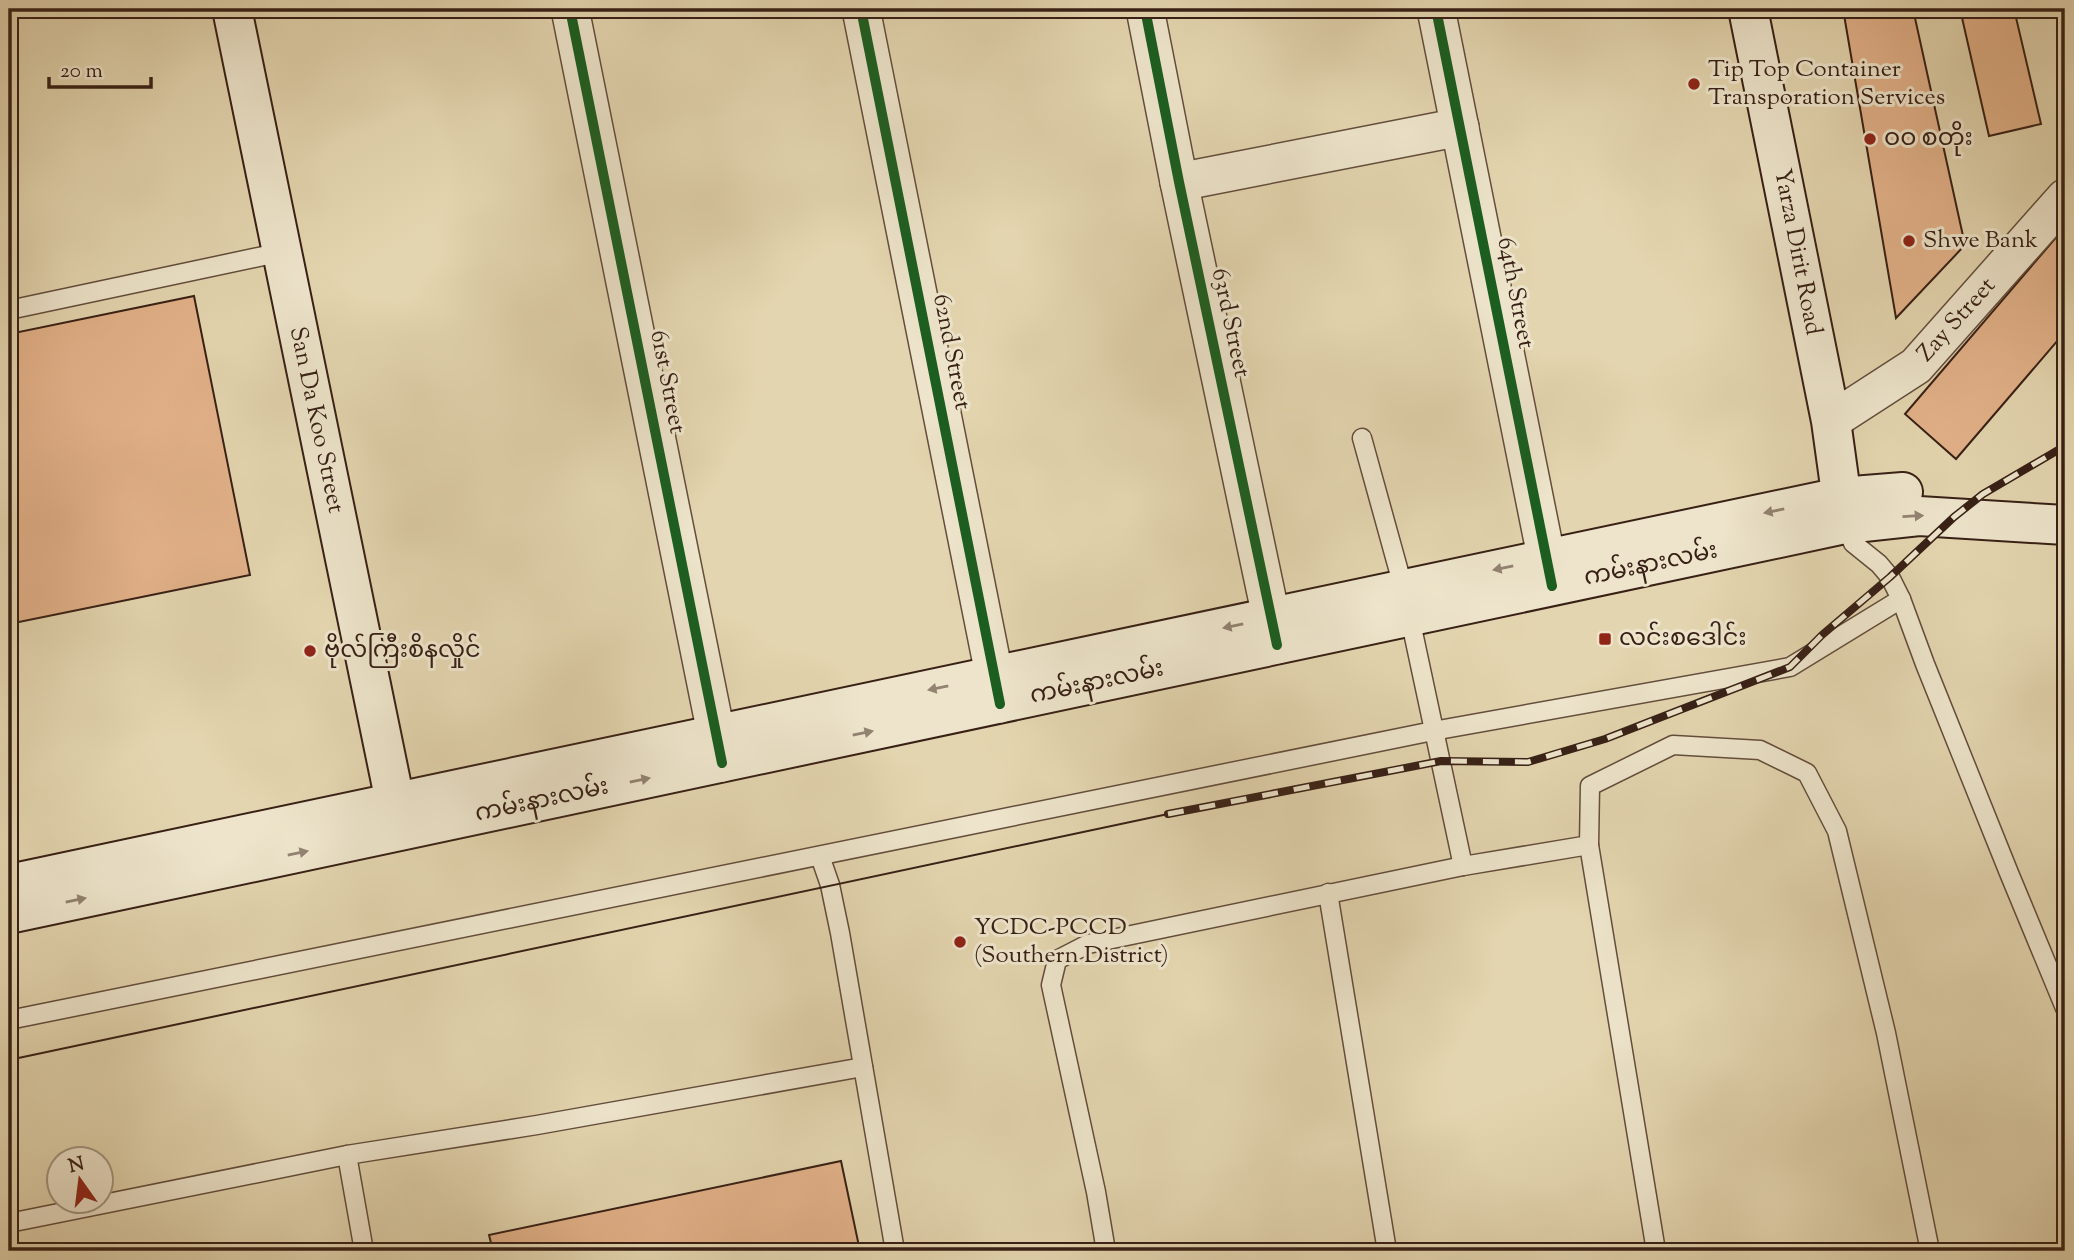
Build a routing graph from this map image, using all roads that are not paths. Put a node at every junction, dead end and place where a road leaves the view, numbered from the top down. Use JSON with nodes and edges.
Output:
{"nodes":[{"id":1,"x":232,"y":9,"type":"edge"},
{"id":2,"x":570,"y":9,"type":"edge"},
{"id":3,"x":861,"y":9,"type":"edge"},
{"id":4,"x":1145,"y":9,"type":"edge"},
{"id":5,"x":1436,"y":9,"type":"edge"},
{"id":6,"x":1748,"y":9,"type":"edge"},
{"id":7,"x":1460,"y":127,"type":"junction"},
{"id":8,"x":1179,"y":182,"type":"junction"},
{"id":9,"x":2065,"y":198,"type":"edge"},
{"id":10,"x":282,"y":252,"type":"junction"},
{"id":11,"x":9,"y":310,"type":"edge"},
{"id":12,"x":1831,"y":421,"type":"junction"},
{"id":13,"x":1362,"y":438,"type":"dead end"},
{"id":14,"x":2065,"y":502,"type":"edge"},
{"id":15,"x":1843,"y":511,"type":"junction"},
{"id":16,"x":2065,"y":525,"type":"edge"},
{"id":17,"x":1549,"y":573,"type":"junction"},
{"id":18,"x":1901,"y":599,"type":"junction"},
{"id":19,"x":1407,"y":603,"type":"junction"},
{"id":20,"x":1274,"y":631,"type":"junction"},
{"id":21,"x":997,"y":690,"type":"junction"},
{"id":22,"x":1433,"y":731,"type":"junction"},
{"id":23,"x":720,"y":749,"type":"junction"},
{"id":24,"x":398,"y":817,"type":"junction"},
{"id":25,"x":1588,"y":845,"type":"junction"},
{"id":26,"x":820,"y":856,"type":"junction"},
{"id":27,"x":1463,"y":866,"type":"junction"},
{"id":28,"x":9,"y":884,"type":"edge"},
{"id":29,"x":1328,"y":893,"type":"junction"},
{"id":30,"x":9,"y":914,"type":"edge"},
{"id":31,"x":2065,"y":1008,"type":"edge"},
{"id":32,"x":9,"y":1020,"type":"edge"},
{"id":33,"x":863,"y":1067,"type":"junction"},
{"id":34,"x":348,"y":1155,"type":"junction"},
{"id":35,"x":9,"y":1223,"type":"edge"},
{"id":36,"x":364,"y":1251,"type":"edge"},
{"id":37,"x":895,"y":1251,"type":"edge"},
{"id":38,"x":1106,"y":1251,"type":"edge"},
{"id":39,"x":1387,"y":1251,"type":"edge"},
{"id":40,"x":1656,"y":1251,"type":"edge"},
{"id":41,"x":1930,"y":1251,"type":"edge"}],
"edges":[{"from":1,"to":10,"type":"main road","name":"San Da Koo Street"},
{"from":2,"to":23,"type":"street","name":"61st Street"},
{"from":3,"to":21,"type":"street","name":"62nd Street"},
{"from":4,"to":8,"type":"street","name":"63rd Street"},
{"from":5,"to":7,"type":"street","name":"64th Street"},
{"from":6,"to":12,"type":"main road","name":"Yarza Dirit Road"},
{"from":7,"to":8,"type":"street"},
{"from":7,"to":17,"type":"street","name":"64th Street"},
{"from":8,"to":20,"type":"street","name":"63rd Street"},
{"from":9,"to":12,"type":"street","name":"Zay Street"},
{"from":10,"to":11,"type":"lane"},
{"from":10,"to":24,"type":"main road","name":"San Da Koo Street"},
{"from":12,"to":15,"type":"main road","name":"Yarza Dirit Road"},
{"from":13,"to":19,"type":"lane"},
{"from":14,"to":15,"type":"main road","name":"ကမ်းနားလမ်း"},
{"from":15,"to":16,"type":"main road","name":"ကမ်းနားလမ်း","one_way":true},
{"from":15,"to":17,"type":"main road","name":"ကမ်းနားလမ်း"},
{"from":15,"to":18,"type":"lane"},
{"from":17,"to":19,"type":"main road","name":"ကမ်းနားလမ်း"},
{"from":18,"to":22,"type":"lane"},
{"from":18,"to":31,"type":"lane"},
{"from":19,"to":20,"type":"main road","name":"ကမ်းနားလမ်း"},
{"from":19,"to":22,"type":"lane"},
{"from":20,"to":21,"type":"main road","name":"ကမ်းနားလမ်း"},
{"from":21,"to":23,"type":"main road","name":"ကမ်းနားလမ်း"},
{"from":22,"to":26,"type":"lane"},
{"from":22,"to":27,"type":"lane"},
{"from":23,"to":24,"type":"main road","name":"ကမ်းနားလမ်း"},
{"from":24,"to":28,"type":"main road","name":"ကမ်းနားလမ်း"},
{"from":30,"to":24,"type":"main road","name":"ကမ်းနားလမ်း","one_way":true},
{"from":25,"to":27,"type":"lane"},
{"from":25,"to":40,"type":"lane"},
{"from":25,"to":41,"type":"lane"},
{"from":26,"to":32,"type":"lane"},
{"from":26,"to":33,"type":"lane"},
{"from":27,"to":29,"type":"lane"},
{"from":29,"to":38,"type":"lane"},
{"from":29,"to":39,"type":"lane"},
{"from":33,"to":34,"type":"lane"},
{"from":33,"to":37,"type":"lane"},
{"from":34,"to":35,"type":"lane"},
{"from":34,"to":36,"type":"lane"}]}
